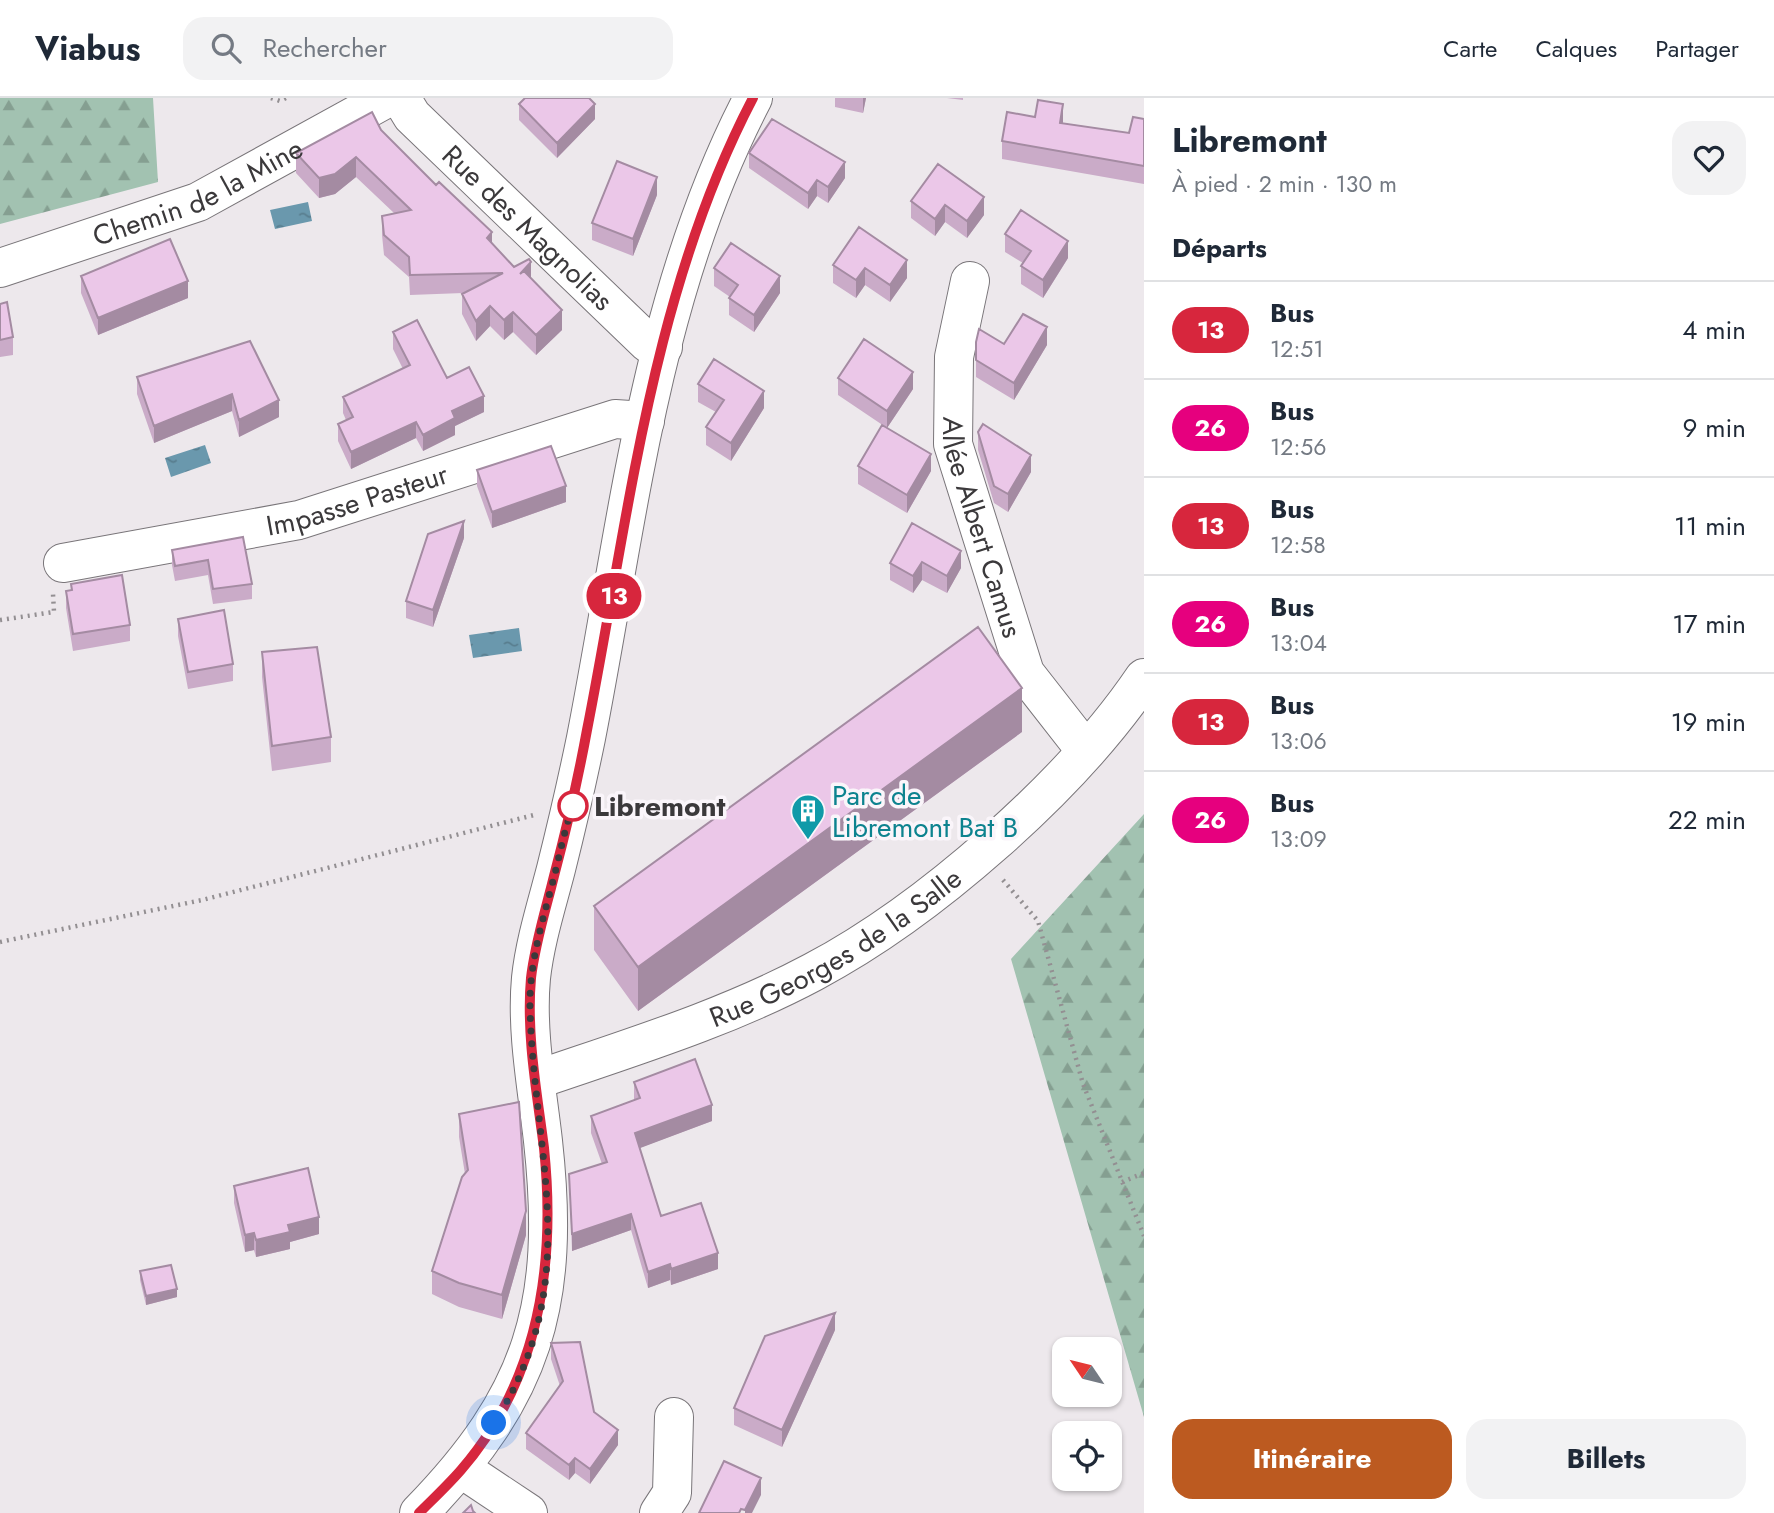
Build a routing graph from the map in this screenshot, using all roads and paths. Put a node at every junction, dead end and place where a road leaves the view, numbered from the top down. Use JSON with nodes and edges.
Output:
{"nodes":[{"id":1,"x":271,"y":98,"type":"edge"},
{"id":2,"x":286,"y":98,"type":"edge"},
{"id":3,"x":387,"y":98,"type":"edge"},
{"id":4,"x":401,"y":98,"type":"edge"},
{"id":5,"x":753,"y":98,"type":"edge"},
{"id":6,"x":0,"y":268,"type":"edge"},
{"id":7,"x":970,"y":281,"type":"dead end"},
{"id":8,"x":663,"y":347,"type":"junction"},
{"id":9,"x":645,"y":421,"type":"junction"},
{"id":10,"x":63,"y":564,"type":"joint"},
{"id":11,"x":0,"y":620,"type":"edge"},
{"id":12,"x":1144,"y":678,"type":"edge"},
{"id":13,"x":1086,"y":751,"type":"junction"},
{"id":14,"x":573,"y":806,"type":"junction"},
{"id":15,"x":979,"y":853,"type":"junction"},
{"id":16,"x":0,"y":942,"type":"edge"},
{"id":17,"x":536,"y":1080,"type":"junction"},
{"id":18,"x":1144,"y":1173,"type":"edge"},
{"id":19,"x":1122,"y":1182,"type":"junction"},
{"id":20,"x":1144,"y":1236,"type":"edge"},
{"id":21,"x":674,"y":1417,"type":"dead end"},
{"id":22,"x":462,"y":1469,"type":"junction"},
{"id":23,"x":419,"y":1513,"type":"edge"},
{"id":24,"x":528,"y":1513,"type":"edge"},
{"id":25,"x":659,"y":1513,"type":"edge"}],
"edges":[{"from":1,"to":2,"type":"path"},
{"from":3,"to":6,"type":"street","name":"Chemin de la Mine"},
{"from":4,"to":8,"type":"street","name":"Rue des Magnolias"},
{"from":5,"to":8,"type":"street"},
{"from":7,"to":13,"type":"street","name":"Allée Albert Camus"},
{"from":8,"to":9,"type":"street"},
{"from":9,"to":10,"type":"street","name":"Impasse Pasteur"},
{"from":9,"to":14,"type":"street"},
{"from":10,"to":11,"type":"path"},
{"from":12,"to":13,"type":"street","name":"Rue Georges de la Salle"},
{"from":13,"to":15,"type":"street","name":"Rue Georges de la Salle"},
{"from":14,"to":16,"type":"path"},
{"from":14,"to":17,"type":"street"},
{"from":15,"to":17,"type":"street","name":"Rue Georges de la Salle"},
{"from":15,"to":19,"type":"path"},
{"from":17,"to":22,"type":"street"},
{"from":18,"to":19,"type":"path"},
{"from":19,"to":20,"type":"path"},
{"from":21,"to":25,"type":"street"},
{"from":22,"to":23,"type":"street"},
{"from":22,"to":24,"type":"street"}]}
